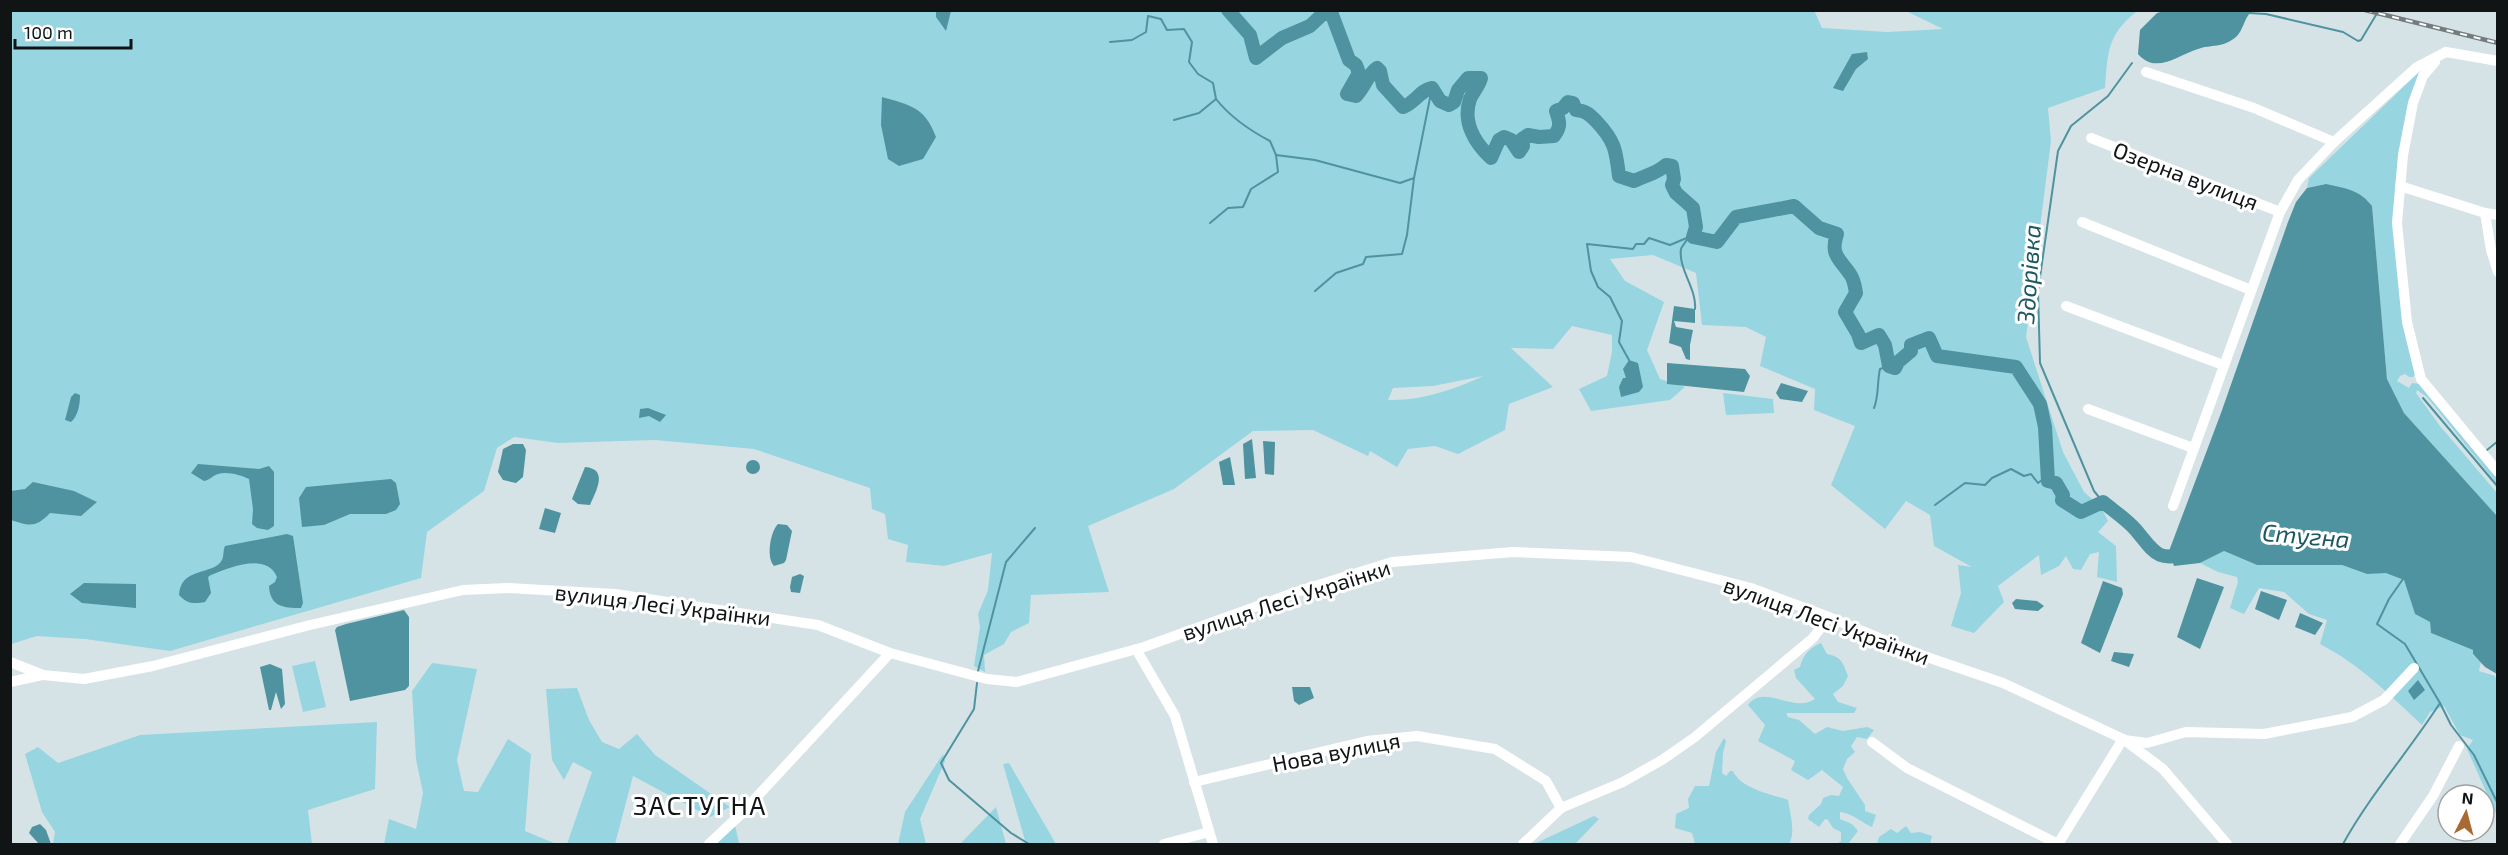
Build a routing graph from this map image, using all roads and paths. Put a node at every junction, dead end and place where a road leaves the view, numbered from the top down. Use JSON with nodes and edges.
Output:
{"nodes":[{"id":1,"x":2446,"y":52,"type":"junction"},
{"id":2,"x":2498,"y":61,"type":"edge"},
{"id":3,"x":2146,"y":72,"type":"dead end"},
{"id":4,"x":2091,"y":138,"type":"dead end"},
{"id":5,"x":2334,"y":142,"type":"junction"},
{"id":6,"x":2400,"y":186,"type":"junction"},
{"id":7,"x":2280,"y":212,"type":"junction"},
{"id":8,"x":2485,"y":213,"type":"junction"},
{"id":9,"x":2498,"y":215,"type":"edge"},
{"id":10,"x":2082,"y":222,"type":"dead end"},
{"id":11,"x":2498,"y":272,"type":"edge"},
{"id":12,"x":2251,"y":290,"type":"junction"},
{"id":13,"x":2066,"y":306,"type":"dead end"},
{"id":14,"x":2223,"y":365,"type":"junction"},
{"id":15,"x":2088,"y":409,"type":"dead end"},
{"id":16,"x":2193,"y":448,"type":"junction"},
{"id":17,"x":2498,"y":472,"type":"edge"},
{"id":18,"x":2173,"y":506,"type":"dead end"},
{"id":19,"x":1829,"y":617,"type":"junction"},
{"id":20,"x":1136,"y":649,"type":"junction"},
{"id":21,"x":890,"y":653,"type":"junction"},
{"id":22,"x":12,"y":662,"type":"edge"},
{"id":23,"x":2414,"y":668,"type":"dead end"},
{"id":24,"x":43,"y":675,"type":"junction"},
{"id":25,"x":10,"y":681,"type":"edge"},
{"id":26,"x":2123,"y":740,"type":"junction"},
{"id":27,"x":1872,"y":742,"type":"dead end"},
{"id":28,"x":2459,"y":746,"type":"dead end"},
{"id":29,"x":1194,"y":782,"type":"junction"},
{"id":30,"x":1560,"y":808,"type":"junction"},
{"id":31,"x":1209,"y":832,"type":"junction"},
{"id":32,"x":709,"y":844,"type":"edge"},
{"id":33,"x":1164,"y":844,"type":"edge"},
{"id":34,"x":1213,"y":844,"type":"edge"},
{"id":35,"x":1523,"y":844,"type":"edge"},
{"id":36,"x":2058,"y":844,"type":"edge"},
{"id":37,"x":2227,"y":844,"type":"edge"},
{"id":38,"x":2400,"y":844,"type":"edge"}],
"edges":[{"from":1,"to":2,"type":"street"},
{"from":1,"to":5,"type":"street","name":"Озерна вулиця"},
{"from":1,"to":6,"type":"street"},
{"from":3,"to":5,"type":"street"},
{"from":4,"to":7,"type":"street","name":"Озерна вулиця"},
{"from":5,"to":7,"type":"street","name":"Озерна вулиця"},
{"from":6,"to":8,"type":"street"},
{"from":6,"to":17,"type":"street"},
{"from":7,"to":12,"type":"street","name":"Озерна вулиця"},
{"from":8,"to":9,"type":"street"},
{"from":8,"to":11,"type":"street"},
{"from":10,"to":12,"type":"street"},
{"from":12,"to":14,"type":"street","name":"Озерна вулиця"},
{"from":13,"to":14,"type":"street"},
{"from":14,"to":16,"type":"street","name":"Озерна вулиця"},
{"from":15,"to":16,"type":"street"},
{"from":16,"to":18,"type":"street","name":"Озерна вулиця"},
{"from":19,"to":20,"type":"street","name":"вулиця Лесі Українки"},
{"from":19,"to":26,"type":"street","name":"вулиця Лесі Українки"},
{"from":19,"to":30,"type":"street"},
{"from":20,"to":21,"type":"street","name":"вулиця Лесі Українки"},
{"from":20,"to":29,"type":"street"},
{"from":21,"to":24,"type":"street","name":"вулиця Лесі Українки"},
{"from":21,"to":32,"type":"street"},
{"from":22,"to":24,"type":"street","name":"вулиця Лесі Українки"},
{"from":22,"to":25,"type":"street"},
{"from":23,"to":26,"type":"street"},
{"from":24,"to":25,"type":"street","name":"вулиця Лесі Українки"},
{"from":26,"to":36,"type":"street"},
{"from":26,"to":37,"type":"street"},
{"from":27,"to":36,"type":"street"},
{"from":28,"to":38,"type":"street"},
{"from":29,"to":30,"type":"street","name":"Нова вулиця"},
{"from":29,"to":31,"type":"street"},
{"from":30,"to":35,"type":"street"},
{"from":31,"to":33,"type":"street"},
{"from":31,"to":34,"type":"street"}]}
